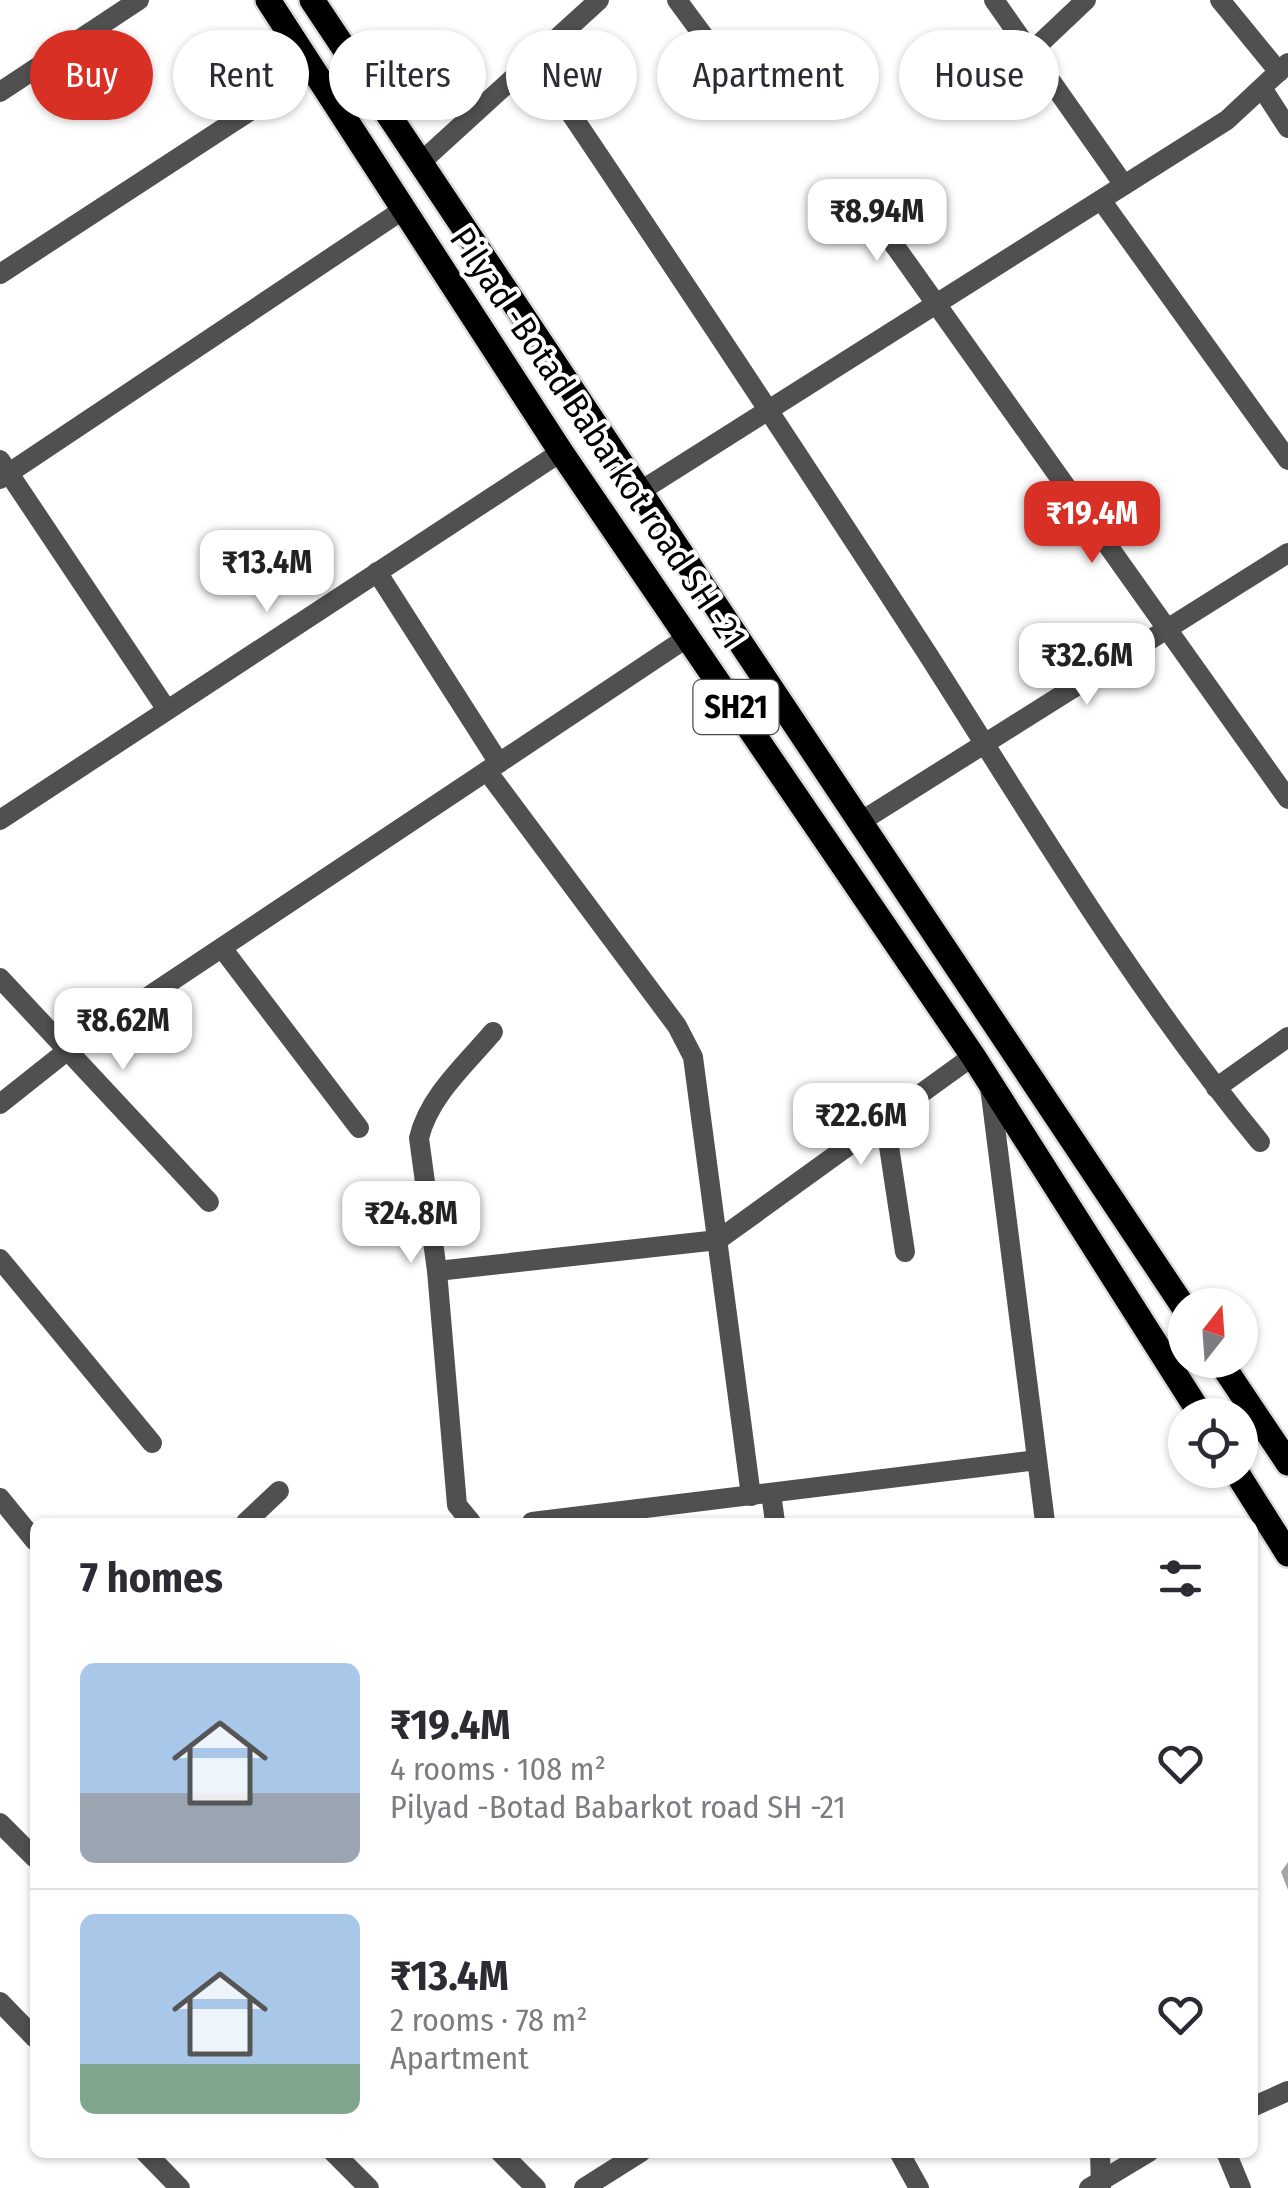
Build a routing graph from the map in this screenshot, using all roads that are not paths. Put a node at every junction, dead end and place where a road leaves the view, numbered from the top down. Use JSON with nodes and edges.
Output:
{"nodes":[{"id":1,"x":139,"y":0,"type":"edge"},
{"id":2,"x":268,"y":0,"type":"edge"},
{"id":3,"x":312,"y":0,"type":"edge"},
{"id":4,"x":599,"y":0,"type":"edge"},
{"id":5,"x":677,"y":0,"type":"edge"},
{"id":6,"x":994,"y":0,"type":"edge"},
{"id":7,"x":1086,"y":0,"type":"edge"},
{"id":8,"x":1220,"y":0,"type":"edge"},
{"id":9,"x":566,"y":30,"type":"edge"},
{"id":10,"x":699,"y":30,"type":"edge"},
{"id":11,"x":1016,"y":30,"type":"edge"},
{"id":12,"x":1054,"y":30,"type":"edge"},
{"id":13,"x":1284,"y":68,"type":"edge"},
{"id":14,"x":313,"y":70,"type":"junction"},
{"id":15,"x":506,"y":85,"type":"edge"},
{"id":16,"x":1262,"y":88,"type":"junction"},
{"id":17,"x":1059,"y":90,"type":"edge"},
{"id":18,"x":0,"y":92,"type":"edge"},
{"id":19,"x":575,"y":120,"type":"edge"},
{"id":20,"x":1288,"y":128,"type":"edge"},
{"id":21,"x":420,"y":163,"type":"junction"},
{"id":22,"x":1124,"y":185,"type":"junction"},
{"id":23,"x":858,"y":194,"type":"dead end"},
{"id":24,"x":1101,"y":200,"type":"junction"},
{"id":25,"x":404,"y":209,"type":"junction"},
{"id":26,"x":0,"y":274,"type":"edge"},
{"id":27,"x":936,"y":304,"type":"junction"},
{"id":28,"x":770,"y":410,"type":"junction"},
{"id":29,"x":561,"y":452,"type":"junction"},
{"id":30,"x":1288,"y":460,"type":"edge"},
{"id":31,"x":3,"y":471,"type":"edge"},
{"id":32,"x":639,"y":492,"type":"junction"},
{"id":33,"x":1288,"y":553,"type":"edge"},
{"id":34,"x":378,"y":572,"type":"junction"},
{"id":35,"x":1167,"y":629,"type":"junction"},
{"id":36,"x":688,"y":638,"type":"junction"},
{"id":37,"x":167,"y":710,"type":"junction"},
{"id":38,"x":984,"y":744,"type":"junction"},
{"id":39,"x":493,"y":767,"type":"junction"},
{"id":40,"x":1288,"y":799,"type":"edge"},
{"id":41,"x":0,"y":820,"type":"edge"},
{"id":42,"x":860,"y":822,"type":"junction"},
{"id":43,"x":222,"y":948,"type":"junction"},
{"id":44,"x":0,"y":978,"type":"edge"},
{"id":45,"x":493,"y":1032,"type":"dead end"},
{"id":46,"x":1288,"y":1037,"type":"edge"},
{"id":47,"x":68,"y":1050,"type":"junction"},
{"id":48,"x":974,"y":1056,"type":"junction"},
{"id":49,"x":989,"y":1080,"type":"junction"},
{"id":50,"x":1216,"y":1088,"type":"junction"},
{"id":51,"x":0,"y":1104,"type":"edge"},
{"id":52,"x":885,"y":1120,"type":"junction"},
{"id":53,"x":360,"y":1128,"type":"dead end"},
{"id":54,"x":1260,"y":1142,"type":"dead end"},
{"id":55,"x":209,"y":1202,"type":"dead end"},
{"id":56,"x":1118,"y":1209,"type":"junction"},
{"id":57,"x":1082,"y":1228,"type":"junction"},
{"id":58,"x":718,"y":1240,"type":"junction"},
{"id":59,"x":905,"y":1252,"type":"dead end"},
{"id":60,"x":0,"y":1259,"type":"edge"},
{"id":61,"x":437,"y":1271,"type":"junction"},
{"id":62,"x":1171,"y":1288,"type":"edge"},
{"id":63,"x":1235,"y":1378,"type":"edge"},
{"id":64,"x":1189,"y":1398,"type":"edge"},
{"id":65,"x":1278,"y":1431,"type":"edge"},
{"id":66,"x":152,"y":1443,"type":"dead end"},
{"id":67,"x":1038,"y":1460,"type":"junction"},
{"id":68,"x":1288,"y":1462,"type":"edge"},
{"id":69,"x":1246,"y":1488,"type":"edge"},
{"id":70,"x":279,"y":1491,"type":"dead end"},
{"id":71,"x":761,"y":1494,"type":"junction"},
{"id":72,"x":0,"y":1498,"type":"edge"},
{"id":73,"x":250,"y":1518,"type":"edge"},
{"id":74,"x":467,"y":1518,"type":"edge"},
{"id":75,"x":565,"y":1518,"type":"edge"},
{"id":76,"x":773,"y":1518,"type":"edge"},
{"id":77,"x":1045,"y":1518,"type":"edge"},
{"id":78,"x":30,"y":1535,"type":"edge"},
{"id":79,"x":1288,"y":1554,"type":"edge"},
{"id":80,"x":0,"y":1823,"type":"edge"},
{"id":81,"x":30,"y":1853,"type":"edge"},
{"id":82,"x":0,"y":2002,"type":"edge"},
{"id":83,"x":30,"y":2033,"type":"edge"},
{"id":84,"x":1288,"y":2092,"type":"edge"},
{"id":85,"x":1258,"y":2104,"type":"edge"},
{"id":86,"x":151,"y":2158,"type":"edge"},
{"id":87,"x":339,"y":2158,"type":"edge"},
{"id":88,"x":506,"y":2158,"type":"edge"},
{"id":89,"x":631,"y":2158,"type":"edge"},
{"id":90,"x":902,"y":2158,"type":"edge"},
{"id":91,"x":1099,"y":2158,"type":"edge"},
{"id":92,"x":1140,"y":2158,"type":"edge"},
{"id":93,"x":1228,"y":2158,"type":"edge"},
{"id":94,"x":1097,"y":2185,"type":"edge"},
{"id":95,"x":180,"y":2188,"type":"edge"},
{"id":96,"x":369,"y":2188,"type":"edge"},
{"id":97,"x":536,"y":2188,"type":"edge"},
{"id":98,"x":584,"y":2188,"type":"edge"},
{"id":99,"x":919,"y":2188,"type":"edge"},
{"id":100,"x":1241,"y":2188,"type":"edge"}],
"edges":[{"from":1,"to":18,"type":"street"},
{"from":2,"to":14,"type":"main road","name":"Pilyad -Botad Babarkot road SH -21","number":"SH21"},
{"from":3,"to":21,"type":"main road","name":"Pilyad -Botad Babarkot road SH -21","number":"SH21"},
{"from":4,"to":9,"type":"street"},
{"from":5,"to":10,"type":"street"},
{"from":6,"to":11,"type":"street"},
{"from":7,"to":12,"type":"street"},
{"from":8,"to":13,"type":"street"},
{"from":13,"to":16,"type":"street"},
{"from":14,"to":25,"type":"main road","name":"Pilyad -Botad Babarkot road SH -21","number":"SH21"},
{"from":14,"to":26,"type":"street"},
{"from":15,"to":21,"type":"street"},
{"from":16,"to":20,"type":"street"},
{"from":16,"to":22,"type":"street"},
{"from":17,"to":22,"type":"street"},
{"from":19,"to":28,"type":"street"},
{"from":21,"to":32,"type":"main road","name":"Pilyad -Botad Babarkot road SH -21","number":"SH21"},
{"from":22,"to":24,"type":"street"},
{"from":23,"to":27,"type":"street"},
{"from":24,"to":27,"type":"street"},
{"from":24,"to":30,"type":"street"},
{"from":25,"to":29,"type":"main road","name":"Pilyad -Botad Babarkot road SH -21","number":"SH21"},
{"from":25,"to":31,"type":"street"},
{"from":27,"to":28,"type":"street"},
{"from":27,"to":35,"type":"street"},
{"from":28,"to":32,"type":"street"},
{"from":28,"to":38,"type":"street"},
{"from":29,"to":34,"type":"street"},
{"from":29,"to":36,"type":"main road","name":"Pilyad -Botad Babarkot road SH -21","number":"SH21"},
{"from":31,"to":37,"type":"street"},
{"from":32,"to":42,"type":"main road","name":"Pilyad -Botad Babarkot road SH -21","number":"SH21"},
{"from":33,"to":35,"type":"street"},
{"from":34,"to":37,"type":"street"},
{"from":34,"to":39,"type":"street"},
{"from":35,"to":38,"type":"street"},
{"from":35,"to":40,"type":"street"},
{"from":36,"to":39,"type":"street"},
{"from":36,"to":48,"type":"main road","name":"Pilyad -Botad Babarkot road SH -21","number":"SH21"},
{"from":37,"to":41,"type":"street"},
{"from":38,"to":42,"type":"street"},
{"from":38,"to":50,"type":"street"},
{"from":39,"to":43,"type":"street"},
{"from":39,"to":58,"type":"street"},
{"from":42,"to":56,"type":"main road","name":"Pilyad -Botad Babarkot road SH -21","number":"SH21"},
{"from":43,"to":47,"type":"street"},
{"from":43,"to":53,"type":"street"},
{"from":44,"to":47,"type":"street"},
{"from":45,"to":61,"type":"street"},
{"from":46,"to":50,"type":"street"},
{"from":47,"to":51,"type":"street"},
{"from":47,"to":55,"type":"street"},
{"from":48,"to":49,"type":"main road","name":"Pilyad -Botad Babarkot road SH -21","number":"SH21"},
{"from":48,"to":52,"type":"street"},
{"from":49,"to":57,"type":"main road","name":"Pilyad -Botad Babarkot road SH -21","number":"SH21"},
{"from":49,"to":67,"type":"street"},
{"from":50,"to":54,"type":"street"},
{"from":52,"to":58,"type":"street"},
{"from":52,"to":59,"type":"street"},
{"from":56,"to":57,"type":"main road"},
{"from":56,"to":62,"type":"main road","name":"Pilyad -Botad Babarkot road SH -21","number":"SH21"},
{"from":57,"to":64,"type":"main road","name":"Pilyad -Botad Babarkot road SH -21","number":"SH21"},
{"from":58,"to":61,"type":"street"},
{"from":58,"to":71,"type":"street"},
{"from":60,"to":66,"type":"street"},
{"from":61,"to":74,"type":"street"},
{"from":63,"to":65,"type":"main road"},
{"from":65,"to":68,"type":"main road"},
{"from":67,"to":71,"type":"street"},
{"from":67,"to":77,"type":"street"},
{"from":69,"to":79,"type":"main road"},
{"from":70,"to":73,"type":"street"},
{"from":71,"to":75,"type":"street"},
{"from":71,"to":76,"type":"street"},
{"from":72,"to":78,"type":"street"},
{"from":80,"to":81,"type":"street"},
{"from":82,"to":83,"type":"street"},
{"from":84,"to":85,"type":"street"},
{"from":86,"to":95,"type":"street"},
{"from":87,"to":96,"type":"street"},
{"from":88,"to":97,"type":"street"},
{"from":89,"to":98,"type":"street"},
{"from":90,"to":99,"type":"street"},
{"from":91,"to":94,"type":"street"},
{"from":92,"to":94,"type":"street"},
{"from":93,"to":100,"type":"street"}]}
